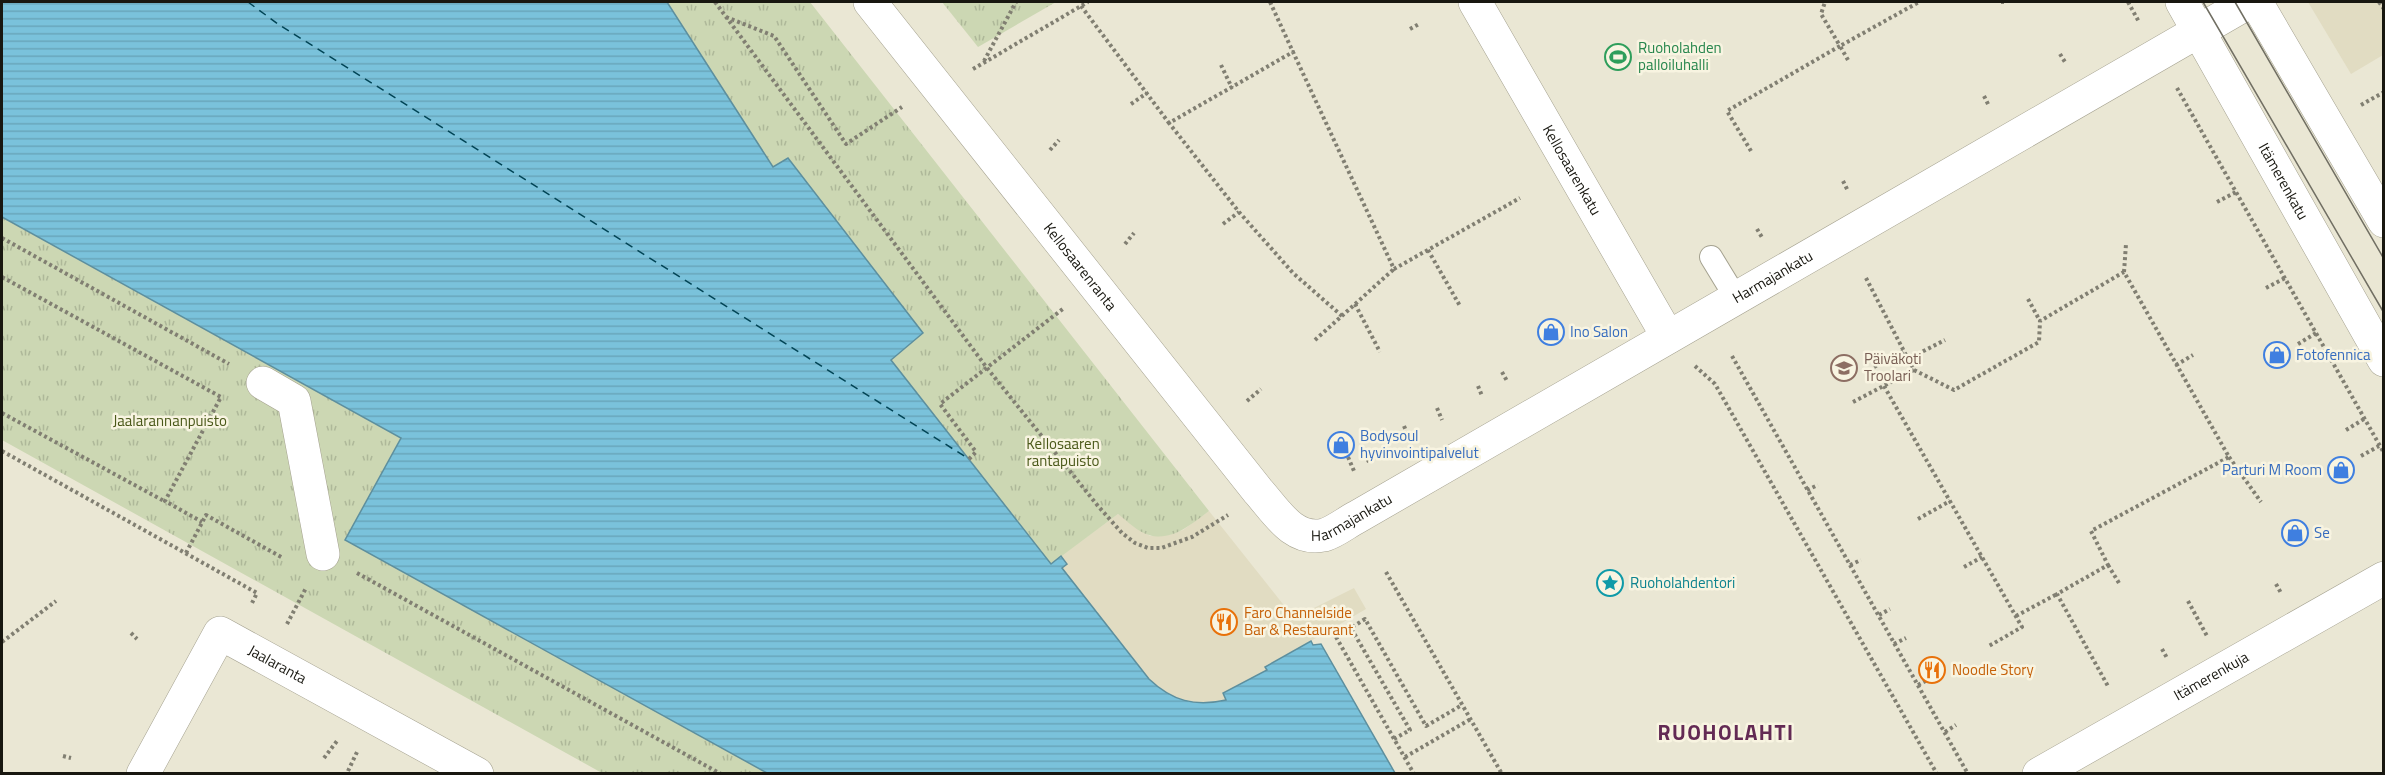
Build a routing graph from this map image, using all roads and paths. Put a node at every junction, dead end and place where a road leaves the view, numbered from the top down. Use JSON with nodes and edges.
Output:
{"nodes":[{"id":1,"x":715,"y":2,"type":"edge"},
{"id":2,"x":870,"y":2,"type":"edge"},
{"id":3,"x":1016,"y":2,"type":"edge"},
{"id":4,"x":1088,"y":2,"type":"edge"},
{"id":5,"x":1270,"y":2,"type":"edge"},
{"id":6,"x":1475,"y":2,"type":"edge"},
{"id":7,"x":1825,"y":2,"type":"edge"},
{"id":8,"x":1919,"y":2,"type":"edge"},
{"id":9,"x":2128,"y":2,"type":"edge"},
{"id":10,"x":2182,"y":2,"type":"edge"},
{"id":11,"x":2249,"y":2,"type":"edge"},
{"id":12,"x":2256,"y":2,"type":"edge"},
{"id":13,"x":2379,"y":2,"type":"edge"},
{"id":14,"x":1081,"y":6,"type":"junction"},
{"id":15,"x":2384,"y":9,"type":"edge"},
{"id":16,"x":725,"y":17,"type":"junction"},
{"id":17,"x":1419,"y":24,"type":"dead end"},
{"id":18,"x":2141,"y":25,"type":"dead end"},
{"id":19,"x":1410,"y":29,"type":"dead end"},
{"id":20,"x":2199,"y":31,"type":"junction"},
{"id":21,"x":1840,"y":46,"type":"junction"},
{"id":22,"x":1293,"y":52,"type":"junction"},
{"id":23,"x":2060,"y":54,"type":"dead end"},
{"id":24,"x":1848,"y":60,"type":"dead end"},
{"id":25,"x":982,"y":64,"type":"junction"},
{"id":26,"x":1221,"y":65,"type":"dead end"},
{"id":27,"x":2067,"y":66,"type":"dead end"},
{"id":28,"x":1232,"y":88,"type":"junction"},
{"id":29,"x":938,"y":90,"type":"junction"},
{"id":30,"x":2384,"y":92,"type":"edge"},
{"id":31,"x":1147,"y":93,"type":"junction"},
{"id":32,"x":1984,"y":96,"type":"dead end"},
{"id":33,"x":2182,"y":96,"type":"dead end"},
{"id":34,"x":1131,"y":104,"type":"dead end"},
{"id":35,"x":905,"y":105,"type":"dead end"},
{"id":36,"x":2356,"y":108,"type":"dead end"},
{"id":37,"x":1991,"y":110,"type":"dead end"},
{"id":38,"x":1170,"y":123,"type":"junction"},
{"id":39,"x":1059,"y":140,"type":"dead end"},
{"id":40,"x":1050,"y":150,"type":"dead end"},
{"id":41,"x":1751,"y":151,"type":"dead end"},
{"id":42,"x":2236,"y":192,"type":"junction"},
{"id":43,"x":1520,"y":198,"type":"dead end"},
{"id":44,"x":2217,"y":202,"type":"dead end"},
{"id":45,"x":1239,"y":212,"type":"junction"},
{"id":46,"x":2384,"y":221,"type":"edge"},
{"id":47,"x":1223,"y":224,"type":"dead end"},
{"id":48,"x":1757,"y":229,"type":"dead end"},
{"id":49,"x":1134,"y":233,"type":"dead end"},
{"id":50,"x":1760,"y":235,"type":"dead end"},
{"id":51,"x":2,"y":238,"type":"edge"},
{"id":52,"x":1125,"y":244,"type":"dead end"},
{"id":53,"x":2126,"y":244,"type":"dead end"},
{"id":54,"x":1428,"y":250,"type":"junction"},
{"id":55,"x":1712,"y":257,"type":"dead end"},
{"id":56,"x":1395,"y":268,"type":"junction"},
{"id":57,"x":2124,"y":273,"type":"junction"},
{"id":58,"x":2,"y":277,"type":"edge"},
{"id":59,"x":1866,"y":278,"type":"dead end"},
{"id":60,"x":2285,"y":278,"type":"junction"},
{"id":61,"x":2266,"y":288,"type":"dead end"},
{"id":62,"x":1736,"y":298,"type":"junction"},
{"id":63,"x":2028,"y":300,"type":"dead end"},
{"id":64,"x":1355,"y":304,"type":"junction"},
{"id":65,"x":1460,"y":306,"type":"dead end"},
{"id":66,"x":1064,"y":307,"type":"dead end"},
{"id":67,"x":1342,"y":316,"type":"junction"},
{"id":68,"x":2040,"y":321,"type":"junction"},
{"id":69,"x":2316,"y":333,"type":"junction"},
{"id":70,"x":1668,"y":338,"type":"junction"},
{"id":71,"x":1315,"y":340,"type":"dead end"},
{"id":72,"x":1945,"y":340,"type":"dead end"},
{"id":73,"x":2298,"y":344,"type":"dead end"},
{"id":74,"x":1904,"y":351,"type":"junction"},
{"id":75,"x":1380,"y":352,"type":"dead end"},
{"id":76,"x":2193,"y":355,"type":"dead end"},
{"id":77,"x":1732,"y":356,"type":"dead end"},
{"id":78,"x":1908,"y":359,"type":"junction"},
{"id":79,"x":2384,"y":360,"type":"edge"},
{"id":80,"x":2176,"y":365,"type":"junction"},
{"id":81,"x":1874,"y":367,"type":"dead end"},
{"id":82,"x":987,"y":368,"type":"junction"},
{"id":83,"x":1914,"y":370,"type":"junction"},
{"id":84,"x":1502,"y":372,"type":"dead end"},
{"id":85,"x":1507,"y":381,"type":"dead end"},
{"id":86,"x":263,"y":383,"type":"joint"},
{"id":87,"x":1478,"y":386,"type":"dead end"},
{"id":88,"x":1884,"y":386,"type":"junction"},
{"id":89,"x":1261,"y":389,"type":"dead end"},
{"id":90,"x":1482,"y":396,"type":"dead end"},
{"id":91,"x":1247,"y":401,"type":"dead end"},
{"id":92,"x":1853,"y":402,"type":"dead end"},
{"id":93,"x":1437,"y":408,"type":"dead end"},
{"id":94,"x":2,"y":413,"type":"edge"},
{"id":95,"x":2364,"y":419,"type":"junction"},
{"id":96,"x":1442,"y":420,"type":"dead end"},
{"id":97,"x":1404,"y":426,"type":"dead end"},
{"id":98,"x":2346,"y":430,"type":"dead end"},
{"id":99,"x":1409,"y":438,"type":"dead end"},
{"id":100,"x":2379,"y":446,"type":"junction"},
{"id":101,"x":1362,"y":449,"type":"dead end"},
{"id":102,"x":2,"y":452,"type":"edge"},
{"id":103,"x":2384,"y":453,"type":"edge"},
{"id":104,"x":2361,"y":456,"type":"dead end"},
{"id":105,"x":1348,"y":457,"type":"dead end"},
{"id":106,"x":2229,"y":457,"type":"junction"},
{"id":107,"x":969,"y":459,"type":"dead end"},
{"id":108,"x":1368,"y":462,"type":"dead end"},
{"id":109,"x":1353,"y":471,"type":"dead end"},
{"id":110,"x":1818,"y":484,"type":"dead end"},
{"id":111,"x":1808,"y":490,"type":"junction"},
{"id":112,"x":165,"y":501,"type":"junction"},
{"id":113,"x":1950,"y":501,"type":"junction"},
{"id":114,"x":2261,"y":502,"type":"dead end"},
{"id":115,"x":1230,"y":513,"type":"dead end"},
{"id":116,"x":1918,"y":519,"type":"dead end"},
{"id":117,"x":202,"y":522,"type":"junction"},
{"id":118,"x":1292,"y":530,"type":"joint"},
{"id":119,"x":186,"y":553,"type":"junction"},
{"id":120,"x":1982,"y":557,"type":"junction"},
{"id":121,"x":1862,"y":560,"type":"dead end"},
{"id":122,"x":1850,"y":565,"type":"junction"},
{"id":123,"x":2108,"y":565,"type":"junction"},
{"id":124,"x":314,"y":567,"type":"junction"},
{"id":125,"x":1964,"y":567,"type":"dead end"},
{"id":126,"x":1386,"y":572,"type":"dead end"},
{"id":127,"x":2384,"y":578,"type":"edge"},
{"id":128,"x":2119,"y":583,"type":"dead end"},
{"id":129,"x":2057,"y":594,"type":"junction"},
{"id":130,"x":56,"y":601,"type":"dead end"},
{"id":131,"x":298,"y":604,"type":"dead end"},
{"id":132,"x":1890,"y":609,"type":"dead end"},
{"id":133,"x":1879,"y":615,"type":"junction"},
{"id":134,"x":2016,"y":616,"type":"junction"},
{"id":135,"x":131,"y":633,"type":"dead end"},
{"id":136,"x":1336,"y":637,"type":"dead end"},
{"id":137,"x":1906,"y":638,"type":"dead end"},
{"id":138,"x":137,"y":639,"type":"dead end"},
{"id":139,"x":232,"y":640,"type":"junction"},
{"id":140,"x":2,"y":642,"type":"edge"},
{"id":141,"x":1894,"y":644,"type":"junction"},
{"id":142,"x":1989,"y":646,"type":"dead end"},
{"id":143,"x":1929,"y":679,"type":"dead end"},
{"id":144,"x":1918,"y":685,"type":"junction"},
{"id":145,"x":1462,"y":705,"type":"junction"},
{"id":146,"x":1471,"y":719,"type":"junction"},
{"id":147,"x":2129,"y":723,"type":"junction"},
{"id":148,"x":1956,"y":725,"type":"dead end"},
{"id":149,"x":1945,"y":732,"type":"junction"},
{"id":150,"x":339,"y":738,"type":"dead end"},
{"id":151,"x":1394,"y":739,"type":"junction"},
{"id":152,"x":359,"y":749,"type":"dead end"},
{"id":153,"x":63,"y":756,"type":"dead end"},
{"id":154,"x":71,"y":758,"type":"dead end"},
{"id":155,"x":324,"y":758,"type":"dead end"},
{"id":156,"x":1405,"y":758,"type":"junction"},
{"id":157,"x":348,"y":771,"type":"dead end"},
{"id":158,"x":143,"y":774,"type":"edge"},
{"id":159,"x":477,"y":774,"type":"edge"},
{"id":160,"x":721,"y":774,"type":"edge"},
{"id":161,"x":1414,"y":774,"type":"edge"},
{"id":162,"x":1502,"y":774,"type":"edge"},
{"id":163,"x":1937,"y":774,"type":"edge"},
{"id":164,"x":1968,"y":774,"type":"edge"},
{"id":165,"x":2039,"y":774,"type":"edge"}],
"edges":[{"from":1,"to":16,"type":"path"},
{"from":2,"to":29,"type":"street","name":"Kellosaarenranta"},
{"from":3,"to":25,"type":"path"},
{"from":4,"to":14,"type":"path"},
{"from":5,"to":22,"type":"path"},
{"from":6,"to":70,"type":"street","name":"Kellosaarenkatu"},
{"from":7,"to":21,"type":"path"},
{"from":8,"to":21,"type":"path"},
{"from":9,"to":18,"type":"path"},
{"from":10,"to":20,"type":"street","name":"Itämerenkatu"},
{"from":11,"to":20,"type":"street","name":"Harmajankatu"},
{"from":12,"to":46,"type":"street"},
{"from":13,"to":15,"type":"path"},
{"from":14,"to":25,"type":"path"},
{"from":14,"to":31,"type":"path"},
{"from":16,"to":35,"type":"path"},
{"from":16,"to":82,"type":"path"},
{"from":17,"to":19,"type":"path"},
{"from":20,"to":62,"type":"street","name":"Harmajankatu"},
{"from":20,"to":79,"type":"street","name":"Itämerenkatu"},
{"from":21,"to":24,"type":"path"},
{"from":21,"to":41,"type":"path"},
{"from":22,"to":28,"type":"path"},
{"from":22,"to":56,"type":"path"},
{"from":23,"to":27,"type":"path"},
{"from":25,"to":29,"type":"path"},
{"from":26,"to":28,"type":"path"},
{"from":28,"to":38,"type":"path"},
{"from":29,"to":118,"type":"street","name":"Kellosaarenranta"},
{"from":30,"to":36,"type":"path"},
{"from":31,"to":34,"type":"path"},
{"from":31,"to":38,"type":"path"},
{"from":32,"to":37,"type":"path"},
{"from":33,"to":42,"type":"path"},
{"from":38,"to":45,"type":"path"},
{"from":39,"to":40,"type":"path"},
{"from":42,"to":44,"type":"path"},
{"from":42,"to":60,"type":"path"},
{"from":43,"to":54,"type":"path"},
{"from":45,"to":47,"type":"path"},
{"from":45,"to":67,"type":"path"},
{"from":48,"to":50,"type":"path"},
{"from":49,"to":52,"type":"path"},
{"from":51,"to":86,"type":"path"},
{"from":53,"to":57,"type":"path"},
{"from":54,"to":56,"type":"path"},
{"from":54,"to":65,"type":"path"},
{"from":55,"to":62,"type":"lane"},
{"from":56,"to":64,"type":"path"},
{"from":57,"to":68,"type":"path"},
{"from":57,"to":80,"type":"path"},
{"from":58,"to":112,"type":"path"},
{"from":59,"to":74,"type":"path"},
{"from":60,"to":61,"type":"path"},
{"from":60,"to":69,"type":"path"},
{"from":62,"to":70,"type":"street","name":"Harmajankatu"},
{"from":63,"to":68,"type":"path"},
{"from":64,"to":67,"type":"path"},
{"from":64,"to":75,"type":"path"},
{"from":66,"to":82,"type":"path"},
{"from":67,"to":71,"type":"path"},
{"from":68,"to":83,"type":"path"},
{"from":69,"to":73,"type":"path"},
{"from":69,"to":95,"type":"path"},
{"from":70,"to":118,"type":"street","name":"Harmajankatu"},
{"from":70,"to":163,"type":"path"},
{"from":72,"to":78,"type":"path"},
{"from":74,"to":78,"type":"path"},
{"from":74,"to":81,"type":"path"},
{"from":76,"to":80,"type":"path"},
{"from":77,"to":111,"type":"path"},
{"from":78,"to":83,"type":"path"},
{"from":80,"to":106,"type":"path"},
{"from":82,"to":107,"type":"path"},
{"from":82,"to":115,"type":"path"},
{"from":83,"to":88,"type":"path"},
{"from":84,"to":85,"type":"path"},
{"from":86,"to":124,"type":"street"},
{"from":87,"to":90,"type":"path"},
{"from":88,"to":92,"type":"path"},
{"from":88,"to":113,"type":"path"},
{"from":89,"to":91,"type":"path"},
{"from":93,"to":96,"type":"path"},
{"from":94,"to":112,"type":"path"},
{"from":95,"to":98,"type":"path"},
{"from":95,"to":100,"type":"path"},
{"from":97,"to":99,"type":"path"},
{"from":100,"to":103,"type":"path"},
{"from":100,"to":104,"type":"path"},
{"from":101,"to":108,"type":"path"},
{"from":102,"to":119,"type":"path"},
{"from":105,"to":109,"type":"path"},
{"from":106,"to":114,"type":"path"},
{"from":106,"to":123,"type":"path"},
{"from":110,"to":111,"type":"path"},
{"from":111,"to":122,"type":"path"},
{"from":112,"to":117,"type":"path"},
{"from":113,"to":116,"type":"path"},
{"from":113,"to":120,"type":"path"},
{"from":117,"to":119,"type":"path"},
{"from":117,"to":124,"type":"path"},
{"from":119,"to":139,"type":"path"},
{"from":120,"to":125,"type":"path"},
{"from":120,"to":134,"type":"path"},
{"from":121,"to":122,"type":"path"},
{"from":122,"to":133,"type":"path"},
{"from":123,"to":128,"type":"path"},
{"from":123,"to":129,"type":"path"},
{"from":124,"to":131,"type":"path"},
{"from":124,"to":160,"type":"path"},
{"from":126,"to":145,"type":"path"},
{"from":127,"to":147,"type":"street","name":"Itämerenkuja"},
{"from":129,"to":134,"type":"path"},
{"from":129,"to":147,"type":"path"},
{"from":130,"to":140,"type":"path"},
{"from":132,"to":133,"type":"path"},
{"from":133,"to":141,"type":"path"},
{"from":134,"to":142,"type":"path"},
{"from":135,"to":138,"type":"path"},
{"from":136,"to":151,"type":"path"},
{"from":137,"to":141,"type":"path"},
{"from":139,"to":158,"type":"street","name":"Jaalaranta"},
{"from":139,"to":159,"type":"street","name":"Jaalaranta"},
{"from":141,"to":144,"type":"path"},
{"from":143,"to":144,"type":"path"},
{"from":144,"to":149,"type":"path"},
{"from":145,"to":146,"type":"path"},
{"from":145,"to":151,"type":"path"},
{"from":146,"to":156,"type":"path"},
{"from":146,"to":162,"type":"path"},
{"from":147,"to":165,"type":"street","name":"Itämerenkuja"},
{"from":148,"to":149,"type":"path"},
{"from":149,"to":164,"type":"path"},
{"from":150,"to":155,"type":"path"},
{"from":151,"to":156,"type":"path"},
{"from":152,"to":157,"type":"path"},
{"from":153,"to":154,"type":"path"},
{"from":156,"to":161,"type":"path"}]}
